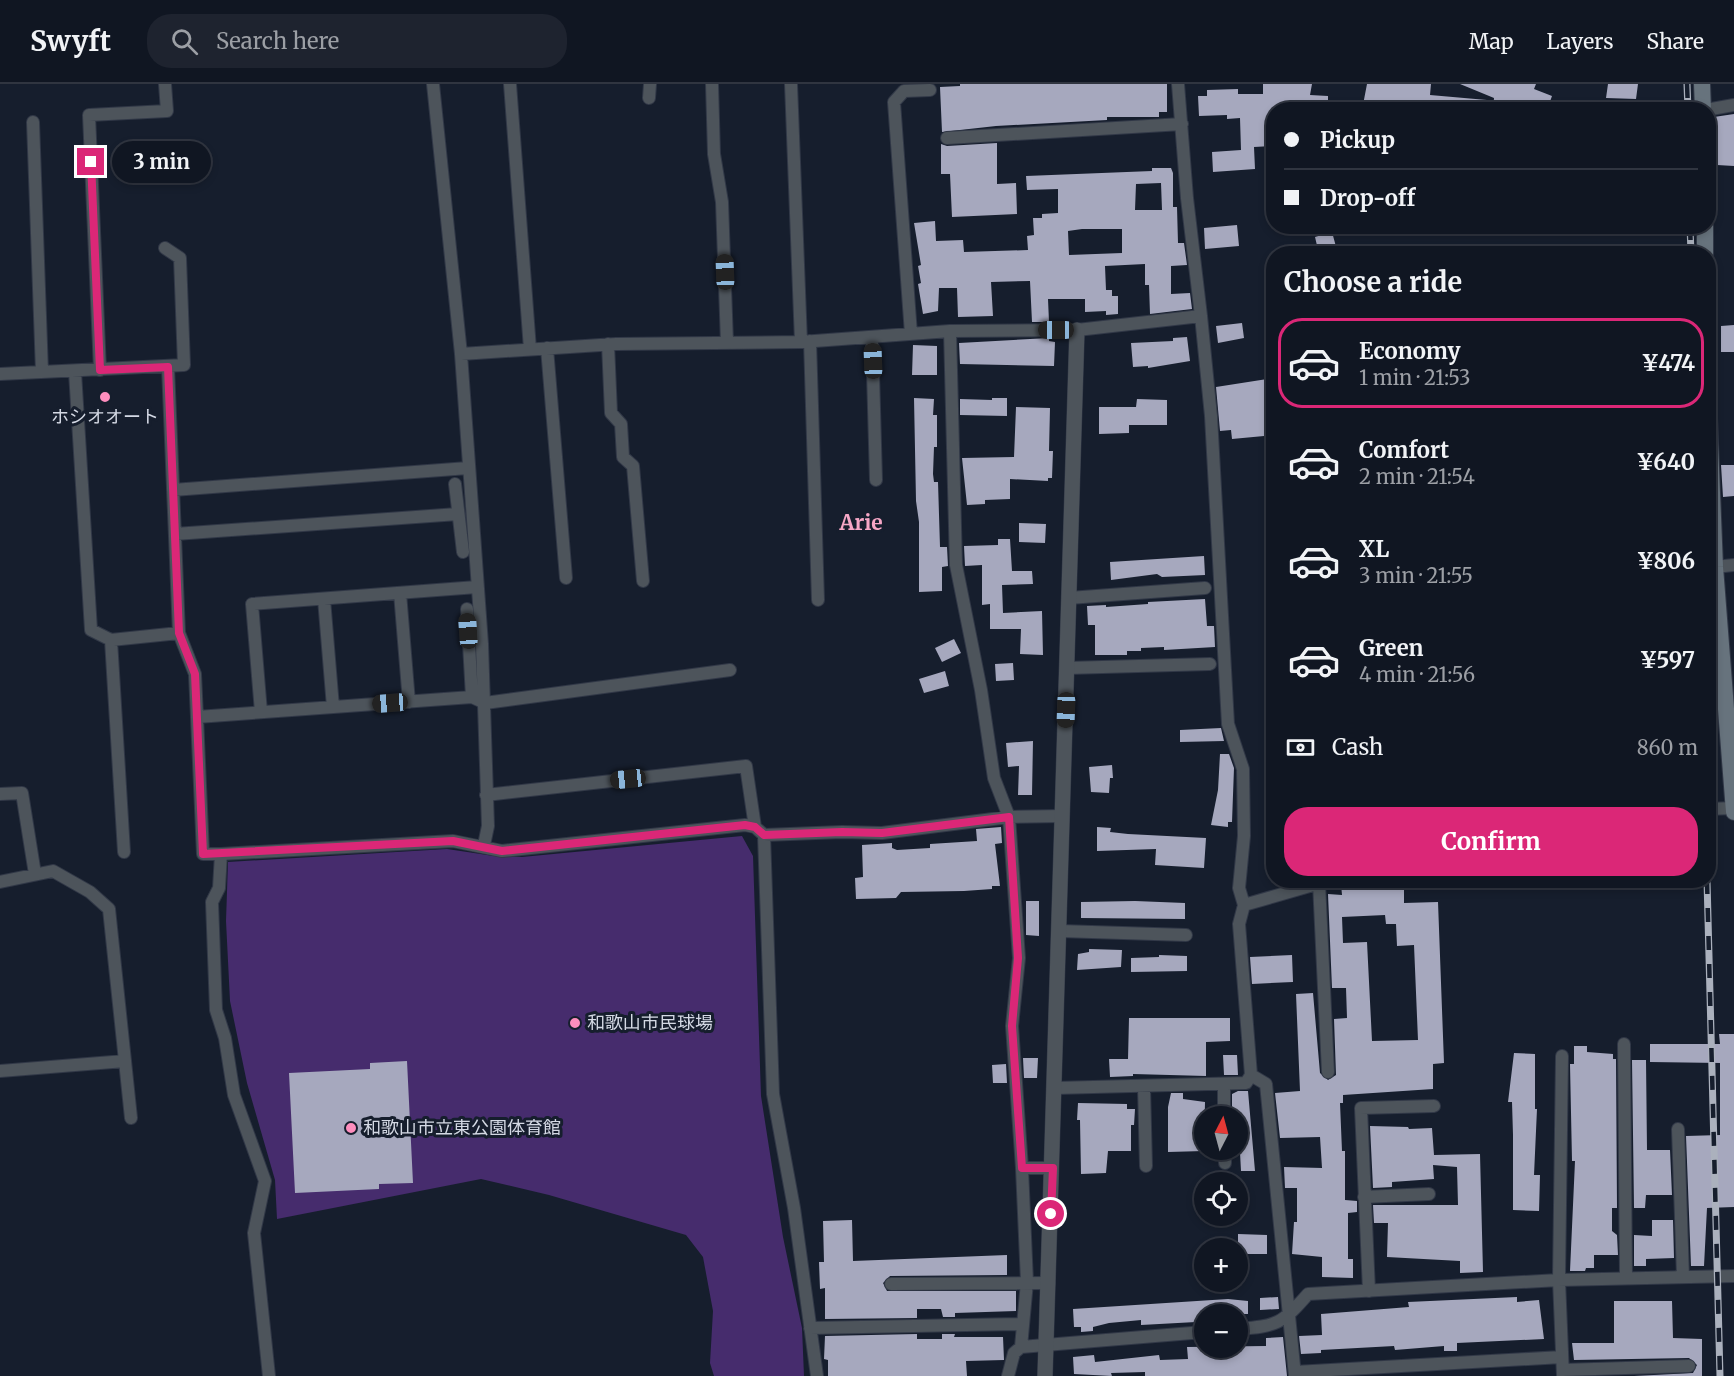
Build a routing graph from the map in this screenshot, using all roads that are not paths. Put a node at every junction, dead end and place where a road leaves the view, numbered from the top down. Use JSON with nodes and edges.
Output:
{"nodes":[{"id":1,"x":165,"y":84,"type":"edge"},
{"id":2,"x":433,"y":84,"type":"edge"},
{"id":3,"x":510,"y":84,"type":"edge"},
{"id":4,"x":650,"y":84,"type":"edge"},
{"id":5,"x":712,"y":84,"type":"edge"},
{"id":6,"x":791,"y":84,"type":"edge"},
{"id":7,"x":1178,"y":84,"type":"edge"},
{"id":8,"x":1702,"y":84,"type":"edge"},
{"id":9,"x":930,"y":90,"type":"dead end"},
{"id":10,"x":649,"y":98,"type":"dead end"},
{"id":11,"x":1703,"y":102,"type":"edge"},
{"id":12,"x":1734,"y":105,"type":"edge"},
{"id":13,"x":1716,"y":108,"type":"edge"},
{"id":14,"x":33,"y":122,"type":"dead end"},
{"id":15,"x":1182,"y":124,"type":"junction"},
{"id":16,"x":946,"y":138,"type":"dead end"},
{"id":17,"x":165,"y":248,"type":"dead end"},
{"id":18,"x":1201,"y":316,"type":"junction"},
{"id":19,"x":1077,"y":330,"type":"junction"},
{"id":20,"x":950,"y":331,"type":"junction"},
{"id":21,"x":911,"y":334,"type":"junction"},
{"id":22,"x":872,"y":337,"type":"junction"},
{"id":23,"x":805,"y":342,"type":"junction"},
{"id":24,"x":727,"y":343,"type":"junction"},
{"id":25,"x":608,"y":344,"type":"junction"},
{"id":26,"x":547,"y":348,"type":"junction"},
{"id":27,"x":530,"y":349,"type":"junction"},
{"id":28,"x":461,"y":354,"type":"junction"},
{"id":29,"x":168,"y":367,"type":"junction"},
{"id":30,"x":100,"y":370,"type":"junction"},
{"id":31,"x":42,"y":372,"type":"junction"},
{"id":32,"x":75,"y":372,"type":"junction"},
{"id":33,"x":0,"y":374,"type":"edge"},
{"id":34,"x":468,"y":468,"type":"junction"},
{"id":35,"x":876,"y":480,"type":"dead end"},
{"id":36,"x":455,"y":484,"type":"dead end"},
{"id":37,"x":173,"y":490,"type":"junction"},
{"id":38,"x":458,"y":514,"type":"junction"},
{"id":39,"x":175,"y":534,"type":"junction"},
{"id":40,"x":463,"y":552,"type":"dead end"},
{"id":41,"x":1734,"y":565,"type":"edge"},
{"id":42,"x":1716,"y":567,"type":"edge"},
{"id":43,"x":566,"y":578,"type":"dead end"},
{"id":44,"x":643,"y":580,"type":"dead end"},
{"id":45,"x":477,"y":586,"type":"junction"},
{"id":46,"x":1205,"y":588,"type":"dead end"},
{"id":47,"x":400,"y":593,"type":"junction"},
{"id":48,"x":1070,"y":598,"type":"junction"},
{"id":49,"x":324,"y":599,"type":"junction"},
{"id":50,"x":818,"y":600,"type":"dead end"},
{"id":51,"x":467,"y":609,"type":"dead end"},
{"id":52,"x":179,"y":633,"type":"junction"},
{"id":53,"x":111,"y":640,"type":"junction"},
{"id":54,"x":1210,"y":664,"type":"dead end"},
{"id":55,"x":1067,"y":668,"type":"junction"},
{"id":56,"x":1716,"y":668,"type":"edge"},
{"id":57,"x":730,"y":670,"type":"dead end"},
{"id":58,"x":472,"y":697,"type":"junction"},
{"id":59,"x":409,"y":702,"type":"junction"},
{"id":60,"x":485,"y":702,"type":"junction"},
{"id":61,"x":333,"y":707,"type":"junction"},
{"id":62,"x":261,"y":712,"type":"junction"},
{"id":63,"x":197,"y":717,"type":"junction"},
{"id":64,"x":0,"y":794,"type":"edge"},
{"id":65,"x":486,"y":795,"type":"junction"},
{"id":66,"x":1733,"y":803,"type":"edge"},
{"id":67,"x":1716,"y":807,"type":"edge"},
{"id":68,"x":1063,"y":816,"type":"junction"},
{"id":69,"x":1009,"y":817,"type":"junction"},
{"id":70,"x":759,"y":831,"type":"junction"},
{"id":71,"x":484,"y":845,"type":"junction"},
{"id":72,"x":124,"y":852,"type":"dead end"},
{"id":73,"x":220,"y":854,"type":"junction"},
{"id":74,"x":35,"y":874,"type":"junction"},
{"id":75,"x":0,"y":882,"type":"edge"},
{"id":76,"x":1302,"y":888,"type":"edge"},
{"id":77,"x":1323,"y":888,"type":"edge"},
{"id":78,"x":1244,"y":905,"type":"junction"},
{"id":79,"x":1060,"y":932,"type":"junction"},
{"id":80,"x":1186,"y":935,"type":"dead end"},
{"id":81,"x":1624,"y":1044,"type":"dead end"},
{"id":82,"x":1562,"y":1056,"type":"dead end"},
{"id":83,"x":125,"y":1061,"type":"junction"},
{"id":84,"x":0,"y":1071,"type":"edge"},
{"id":85,"x":1328,"y":1072,"type":"dead end"},
{"id":86,"x":1251,"y":1074,"type":"junction"},
{"id":87,"x":1224,"y":1084,"type":"junction"},
{"id":88,"x":1055,"y":1088,"type":"junction"},
{"id":89,"x":1144,"y":1088,"type":"junction"},
{"id":90,"x":1224,"y":1106,"type":"edge"},
{"id":91,"x":1434,"y":1106,"type":"dead end"},
{"id":92,"x":131,"y":1118,"type":"dead end"},
{"id":93,"x":1678,"y":1129,"type":"dead end"},
{"id":94,"x":1146,"y":1166,"type":"dead end"},
{"id":95,"x":1022,"y":1168,"type":"junction"},
{"id":96,"x":1053,"y":1168,"type":"junction"},
{"id":97,"x":1429,"y":1194,"type":"dead end"},
{"id":98,"x":1364,"y":1197,"type":"junction"},
{"id":99,"x":1734,"y":1276,"type":"edge"},
{"id":100,"x":1683,"y":1277,"type":"junction"},
{"id":101,"x":1626,"y":1278,"type":"junction"},
{"id":102,"x":1559,"y":1280,"type":"junction"},
{"id":103,"x":1027,"y":1282,"type":"junction"},
{"id":104,"x":1049,"y":1283,"type":"junction"},
{"id":105,"x":891,"y":1284,"type":"dead end"},
{"id":106,"x":1369,"y":1291,"type":"junction"},
{"id":107,"x":1289,"y":1315,"type":"junction"},
{"id":108,"x":1023,"y":1324,"type":"junction"},
{"id":109,"x":810,"y":1328,"type":"junction"},
{"id":110,"x":1248,"y":1328,"type":"edge"},
{"id":111,"x":1194,"y":1333,"type":"edge"},
{"id":112,"x":1047,"y":1345,"type":"junction"},
{"id":113,"x":1021,"y":1347,"type":"junction"},
{"id":114,"x":1689,"y":1366,"type":"dead end"},
{"id":115,"x":1563,"y":1368,"type":"edge"},
{"id":116,"x":1295,"y":1374,"type":"edge"},
{"id":117,"x":269,"y":1376,"type":"edge"},
{"id":118,"x":817,"y":1376,"type":"edge"},
{"id":119,"x":1008,"y":1376,"type":"edge"},
{"id":120,"x":1045,"y":1376,"type":"edge"}],
"edges":[{"from":1,"to":30,"type":"street"},
{"from":2,"to":28,"type":"street"},
{"from":3,"to":27,"type":"street"},
{"from":4,"to":10,"type":"street"},
{"from":5,"to":24,"type":"street"},
{"from":6,"to":23,"type":"street"},
{"from":7,"to":15,"type":"street"},
{"from":8,"to":11,"type":"main road"},
{"from":9,"to":21,"type":"street"},
{"from":12,"to":13,"type":"street"},
{"from":14,"to":31,"type":"street"},
{"from":15,"to":16,"type":"street"},
{"from":15,"to":18,"type":"street"},
{"from":17,"to":29,"type":"street"},
{"from":18,"to":19,"type":"street"},
{"from":18,"to":78,"type":"street"},
{"from":19,"to":20,"type":"street"},
{"from":19,"to":48,"type":"street"},
{"from":20,"to":21,"type":"street"},
{"from":20,"to":69,"type":"street"},
{"from":21,"to":22,"type":"street"},
{"from":22,"to":23,"type":"street"},
{"from":22,"to":35,"type":"street"},
{"from":23,"to":24,"type":"street"},
{"from":23,"to":50,"type":"street"},
{"from":24,"to":25,"type":"street"},
{"from":25,"to":26,"type":"street"},
{"from":25,"to":44,"type":"street"},
{"from":26,"to":27,"type":"street"},
{"from":26,"to":43,"type":"street"},
{"from":27,"to":28,"type":"street"},
{"from":28,"to":34,"type":"street"},
{"from":29,"to":30,"type":"street"},
{"from":29,"to":37,"type":"street"},
{"from":30,"to":32,"type":"street"},
{"from":31,"to":32,"type":"street"},
{"from":31,"to":33,"type":"street"},
{"from":32,"to":53,"type":"street"},
{"from":34,"to":37,"type":"street"},
{"from":34,"to":45,"type":"street"},
{"from":36,"to":38,"type":"street"},
{"from":37,"to":39,"type":"street"},
{"from":38,"to":39,"type":"street"},
{"from":38,"to":40,"type":"street"},
{"from":39,"to":52,"type":"street"},
{"from":41,"to":42,"type":"street"},
{"from":45,"to":47,"type":"street"},
{"from":45,"to":60,"type":"street"},
{"from":46,"to":48,"type":"street"},
{"from":47,"to":49,"type":"street"},
{"from":47,"to":59,"type":"street"},
{"from":48,"to":55,"type":"street"},
{"from":49,"to":61,"type":"street"},
{"from":49,"to":62,"type":"street"},
{"from":51,"to":58,"type":"street"},
{"from":52,"to":53,"type":"street"},
{"from":52,"to":63,"type":"street"},
{"from":53,"to":72,"type":"street"},
{"from":54,"to":55,"type":"street"},
{"from":55,"to":68,"type":"street"},
{"from":56,"to":66,"type":"main road"},
{"from":57,"to":60,"type":"street"},
{"from":58,"to":59,"type":"street"},
{"from":58,"to":60,"type":"street"},
{"from":59,"to":61,"type":"street"},
{"from":60,"to":65,"type":"street"},
{"from":61,"to":62,"type":"street"},
{"from":62,"to":63,"type":"street"},
{"from":63,"to":73,"type":"street"},
{"from":64,"to":74,"type":"street"},
{"from":65,"to":70,"type":"street"},
{"from":65,"to":71,"type":"street"},
{"from":66,"to":67,"type":"street"},
{"from":68,"to":69,"type":"street"},
{"from":68,"to":79,"type":"street"},
{"from":69,"to":70,"type":"street"},
{"from":69,"to":95,"type":"street"},
{"from":70,"to":71,"type":"street"},
{"from":70,"to":109,"type":"street"},
{"from":71,"to":73,"type":"street"},
{"from":73,"to":117,"type":"street"},
{"from":74,"to":75,"type":"street"},
{"from":74,"to":83,"type":"street"},
{"from":76,"to":78,"type":"street"},
{"from":77,"to":85,"type":"street"},
{"from":78,"to":86,"type":"street"},
{"from":79,"to":80,"type":"street"},
{"from":79,"to":88,"type":"street"},
{"from":81,"to":101,"type":"street"},
{"from":82,"to":102,"type":"street"},
{"from":83,"to":84,"type":"street"},
{"from":83,"to":92,"type":"street"},
{"from":86,"to":87,"type":"street"},
{"from":86,"to":107,"type":"street"},
{"from":87,"to":89,"type":"street"},
{"from":87,"to":90,"type":"street"},
{"from":88,"to":89,"type":"street"},
{"from":88,"to":96,"type":"street"},
{"from":89,"to":94,"type":"street"},
{"from":91,"to":98,"type":"street"},
{"from":93,"to":100,"type":"street"},
{"from":95,"to":96,"type":"street"},
{"from":95,"to":103,"type":"street"},
{"from":96,"to":104,"type":"street"},
{"from":97,"to":98,"type":"street"},
{"from":98,"to":106,"type":"street"},
{"from":99,"to":100,"type":"street"},
{"from":100,"to":101,"type":"street"},
{"from":101,"to":102,"type":"street"},
{"from":102,"to":106,"type":"street"},
{"from":102,"to":115,"type":"street"},
{"from":103,"to":104,"type":"street"},
{"from":103,"to":105,"type":"street"},
{"from":103,"to":108,"type":"street"},
{"from":104,"to":112,"type":"street"},
{"from":106,"to":107,"type":"street"},
{"from":107,"to":110,"type":"street"},
{"from":107,"to":116,"type":"street"},
{"from":108,"to":109,"type":"street"},
{"from":108,"to":113,"type":"street"},
{"from":109,"to":118,"type":"street"},
{"from":111,"to":112,"type":"street"},
{"from":112,"to":113,"type":"street"},
{"from":112,"to":120,"type":"street"},
{"from":113,"to":119,"type":"street"},
{"from":114,"to":115,"type":"street"},
{"from":115,"to":116,"type":"street"}]}
